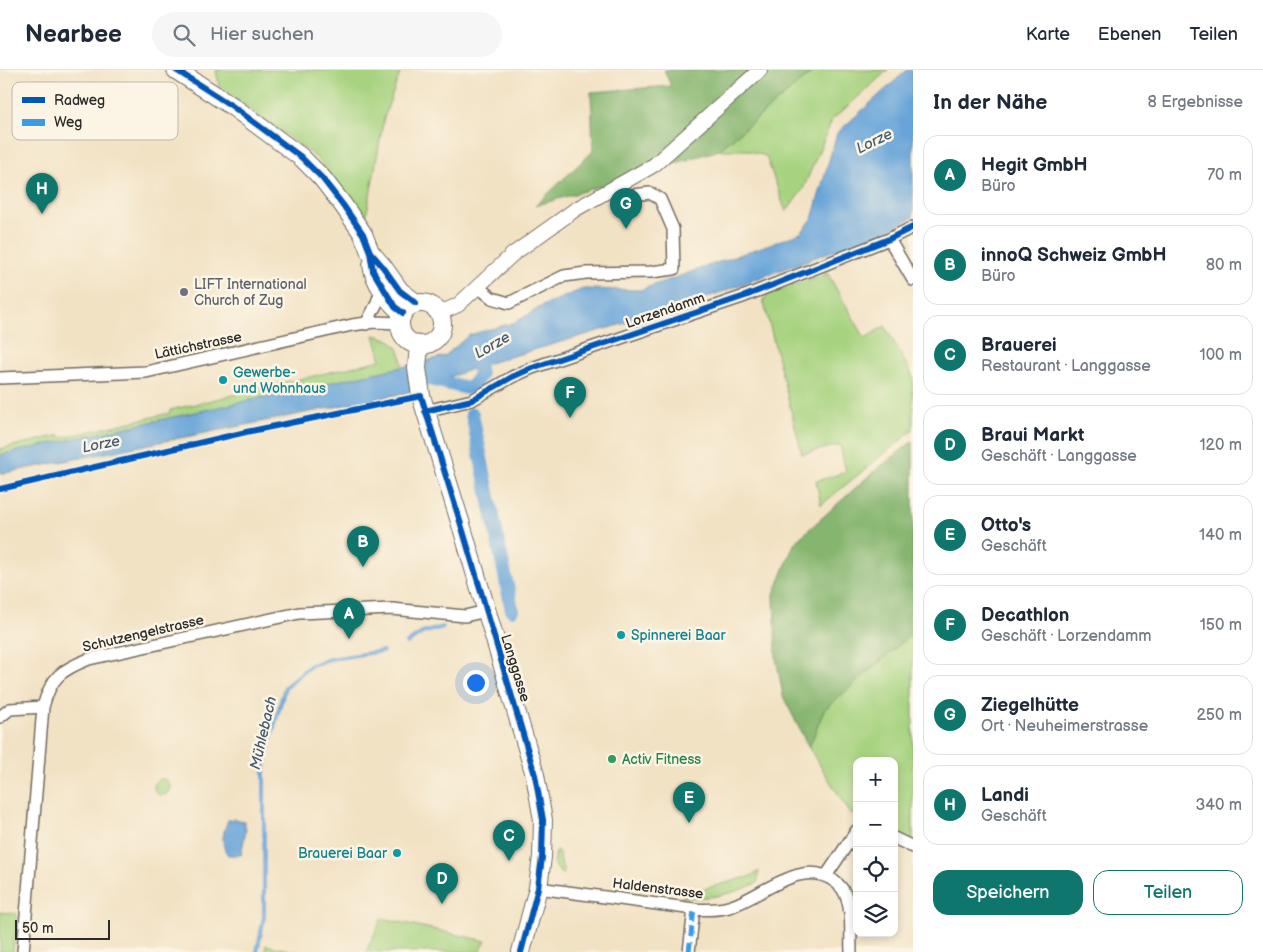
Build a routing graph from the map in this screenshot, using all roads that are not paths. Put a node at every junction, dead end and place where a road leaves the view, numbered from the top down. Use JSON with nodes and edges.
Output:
{"nodes":[{"id":1,"x":176,"y":70,"type":"edge"},
{"id":2,"x":760,"y":70,"type":"edge"},
{"id":3,"x":633,"y":195,"type":"dead end"},
{"id":4,"x":913,"y":227,"type":"edge"},
{"id":5,"x":890,"y":239,"type":"junction"},
{"id":6,"x":370,"y":252,"type":"junction"},
{"id":7,"x":913,"y":280,"type":"edge"},
{"id":8,"x":478,"y":287,"type":"junction"},
{"id":9,"x":382,"y":288,"type":"junction"},
{"id":10,"x":440,"y":312,"type":"junction"},
{"id":11,"x":406,"y":313,"type":"junction"},
{"id":12,"x":366,"y":324,"type":"junction"},
{"id":13,"x":419,"y":352,"type":"junction"},
{"id":14,"x":0,"y":378,"type":"edge"},
{"id":15,"x":423,"y":404,"type":"junction"},
{"id":16,"x":486,"y":611,"type":"junction"},
{"id":17,"x":43,"y":707,"type":"junction"},
{"id":18,"x":0,"y":717,"type":"edge"},
{"id":19,"x":853,"y":836,"type":"edge"},
{"id":20,"x":898,"y":840,"type":"edge"},
{"id":21,"x":913,"y":847,"type":"edge"},
{"id":22,"x":826,"y":876,"type":"junction"},
{"id":23,"x":538,"y":888,"type":"junction"},
{"id":24,"x":694,"y":909,"type":"junction"},
{"id":25,"x":23,"y":952,"type":"edge"},
{"id":26,"x":521,"y":952,"type":"edge"},
{"id":27,"x":689,"y":952,"type":"edge"},
{"id":28,"x":851,"y":952,"type":"edge"}],
"edges":[{"from":1,"to":6,"type":"main road"},
{"from":2,"to":8,"type":"street"},
{"from":3,"to":8,"type":"street"},
{"from":4,"to":5,"type":"street","name":"Lorzendamm"},
{"from":5,"to":7,"type":"street"},
{"from":5,"to":15,"type":"street","name":"Lorzendamm"},
{"from":6,"to":9,"type":"main road"},
{"from":6,"to":11,"type":"main road"},
{"from":8,"to":10,"type":"street"},
{"from":9,"to":11,"type":"main road"},
{"from":9,"to":12,"type":"street"},
{"from":10,"to":11,"type":"main road"},
{"from":10,"to":13,"type":"main road"},
{"from":11,"to":12,"type":"street","name":"Lättichstrasse"},
{"from":11,"to":13,"type":"main road"},
{"from":12,"to":14,"type":"street","name":"Lättichstrasse"},
{"from":13,"to":15,"type":"main road","name":"Langgasse"},
{"from":15,"to":16,"type":"main road","name":"Langgasse"},
{"from":16,"to":17,"type":"street","name":"Schutzengelstrasse"},
{"from":16,"to":23,"type":"main road","name":"Langgasse"},
{"from":17,"to":18,"type":"street"},
{"from":17,"to":25,"type":"street","name":"Schutzengelstrasse"},
{"from":19,"to":22,"type":"street"},
{"from":20,"to":21,"type":"street"},
{"from":22,"to":24,"type":"street","name":"Haldenstrasse"},
{"from":22,"to":28,"type":"street"},
{"from":23,"to":24,"type":"street","name":"Haldenstrasse"},
{"from":23,"to":26,"type":"main road","name":"Langgasse"},
{"from":24,"to":27,"type":"street"}]}
